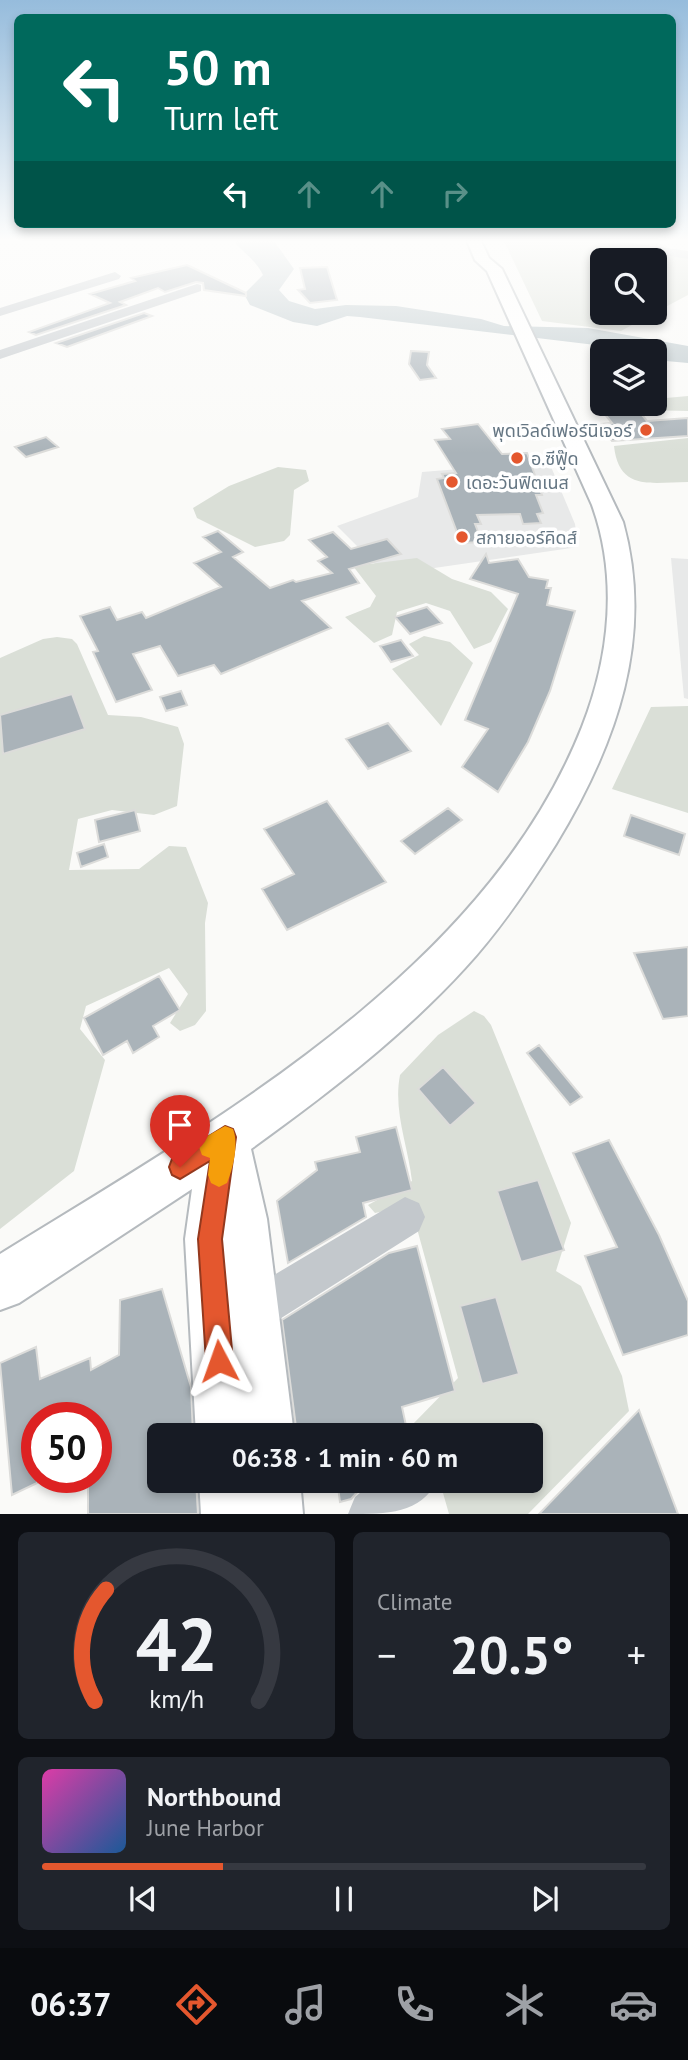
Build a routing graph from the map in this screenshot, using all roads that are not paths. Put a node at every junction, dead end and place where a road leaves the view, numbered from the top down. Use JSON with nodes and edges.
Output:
{"nodes":[{"id":1,"x":127,"y":312,"type":"edge"},
{"id":2,"x":514,"y":312,"type":"edge"},
{"id":3,"x":0,"y":355,"type":"edge"},
{"id":4,"x":225,"y":1137,"type":"junction"},
{"id":5,"x":405,"y":1217,"type":"dead end"},
{"id":6,"x":0,"y":1284,"type":"edge"},
{"id":7,"x":252,"y":1312,"type":"junction"},
{"id":8,"x":224,"y":1423,"type":"edge"},
{"id":9,"x":264,"y":1423,"type":"edge"},
{"id":10,"x":230,"y":1493,"type":"edge"},
{"id":11,"x":271,"y":1493,"type":"edge"},
{"id":12,"x":399,"y":1493,"type":"edge"},
{"id":13,"x":231,"y":1514,"type":"edge"},
{"id":14,"x":273,"y":1514,"type":"edge"},
{"id":15,"x":372,"y":1514,"type":"edge"}],
"edges":[{"from":1,"to":3,"type":"street"},
{"from":2,"to":4,"type":"main road"},
{"from":4,"to":6,"type":"main road"},
{"from":4,"to":7,"type":"main road"},
{"from":4,"to":8,"type":"main road"},
{"from":5,"to":7,"type":"street"},
{"from":7,"to":9,"type":"main road"},
{"from":10,"to":13,"type":"main road"},
{"from":11,"to":14,"type":"main road"},
{"from":12,"to":15,"type":"street"}]}
